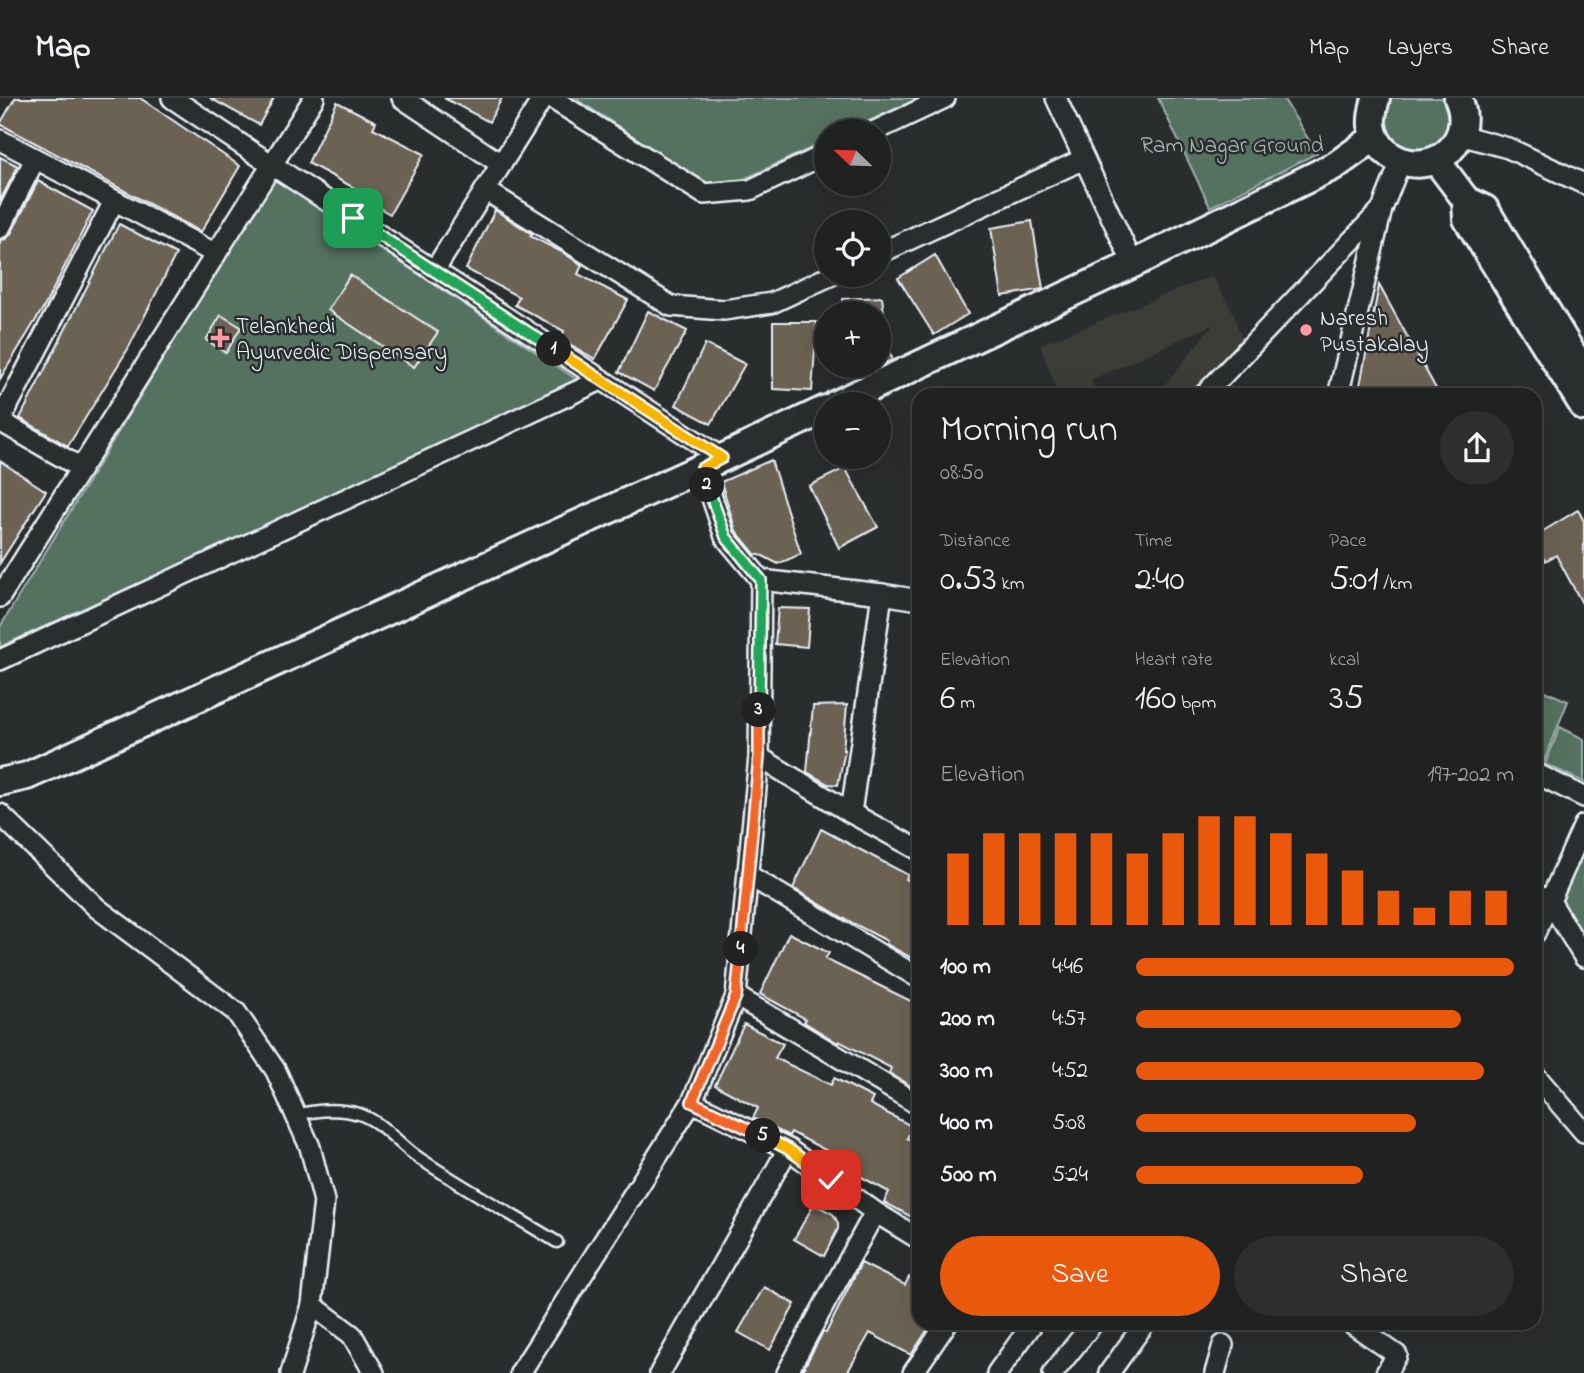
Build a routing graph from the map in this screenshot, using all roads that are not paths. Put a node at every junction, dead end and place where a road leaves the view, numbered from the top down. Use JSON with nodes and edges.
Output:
{"nodes":[{"id":1,"x":173,"y":98,"type":"edge"},
{"id":2,"x":314,"y":98,"type":"edge"},
{"id":3,"x":543,"y":98,"type":"edge"},
{"id":4,"x":551,"y":98,"type":"edge"},
{"id":5,"x":945,"y":98,"type":"edge"},
{"id":6,"x":1056,"y":98,"type":"edge"},
{"id":7,"x":1377,"y":98,"type":"edge"},
{"id":8,"x":1460,"y":99,"type":"edge"},
{"id":9,"x":408,"y":100,"type":"edge"},
{"id":10,"x":891,"y":123,"type":"edge"},
{"id":11,"x":1460,"y":135,"type":"junction"},
{"id":12,"x":1376,"y":137,"type":"junction"},
{"id":13,"x":0,"y":139,"type":"edge"},
{"id":14,"x":35,"y":159,"type":"junction"},
{"id":15,"x":1084,"y":159,"type":"junction"},
{"id":16,"x":814,"y":160,"type":"edge"},
{"id":17,"x":1436,"y":160,"type":"junction"},
{"id":18,"x":1401,"y":161,"type":"junction"},
{"id":19,"x":501,"y":164,"type":"junction"},
{"id":20,"x":272,"y":165,"type":"junction"},
{"id":21,"x":1584,"y":184,"type":"edge"},
{"id":22,"x":485,"y":190,"type":"junction"},
{"id":23,"x":1466,"y":200,"type":"junction"},
{"id":24,"x":114,"y":201,"type":"junction"},
{"id":25,"x":1382,"y":209,"type":"junction"},
{"id":26,"x":0,"y":228,"type":"edge"},
{"id":27,"x":891,"y":248,"type":"edge"},
{"id":28,"x":216,"y":254,"type":"junction"},
{"id":29,"x":1133,"y":264,"type":"junction"},
{"id":30,"x":434,"y":271,"type":"junction"},
{"id":31,"x":814,"y":283,"type":"edge"},
{"id":32,"x":1584,"y":373,"type":"edge"},
{"id":33,"x":601,"y":380,"type":"junction"},
{"id":34,"x":1210,"y":388,"type":"edge"},
{"id":35,"x":1340,"y":388,"type":"edge"},
{"id":36,"x":861,"y":392,"type":"edge"},
{"id":37,"x":1584,"y":407,"type":"edge"},
{"id":38,"x":814,"y":415,"type":"edge"},
{"id":39,"x":0,"y":421,"type":"edge"},
{"id":40,"x":712,"y":463,"type":"junction"},
{"id":41,"x":81,"y":468,"type":"junction"},
{"id":42,"x":761,"y":580,"type":"junction"},
{"id":43,"x":882,"y":594,"type":"junction"},
{"id":44,"x":0,"y":597,"type":"edge"},
{"id":45,"x":912,"y":599,"type":"edge"},
{"id":46,"x":0,"y":660,"type":"edge"},
{"id":47,"x":759,"y":757,"type":"junction"},
{"id":48,"x":1542,"y":776,"type":"edge"},
{"id":49,"x":0,"y":782,"type":"edge"},
{"id":50,"x":1584,"y":797,"type":"edge"},
{"id":51,"x":851,"y":813,"type":"junction"},
{"id":52,"x":0,"y":814,"type":"edge"},
{"id":53,"x":1584,"y":825,"type":"edge"},
{"id":54,"x":912,"y":846,"type":"edge"},
{"id":55,"x":748,"y":875,"type":"junction"},
{"id":56,"x":1543,"y":898,"type":"edge"},
{"id":57,"x":1584,"y":957,"type":"edge"},
{"id":58,"x":912,"y":974,"type":"edge"},
{"id":59,"x":736,"y":996,"type":"junction"},
{"id":60,"x":1542,"y":1083,"type":"edge"},
{"id":61,"x":912,"y":1101,"type":"edge"},
{"id":62,"x":692,"y":1102,"type":"junction"},
{"id":63,"x":296,"y":1115,"type":"junction"},
{"id":64,"x":1584,"y":1132,"type":"edge"},
{"id":65,"x":788,"y":1149,"type":"junction"},
{"id":66,"x":875,"y":1212,"type":"junction"},
{"id":67,"x":912,"y":1235,"type":"edge"},
{"id":68,"x":556,"y":1242,"type":"dead end"},
{"id":69,"x":312,"y":1305,"type":"junction"},
{"id":70,"x":942,"y":1330,"type":"edge"},
{"id":71,"x":1028,"y":1330,"type":"edge"},
{"id":72,"x":1088,"y":1330,"type":"edge"},
{"id":73,"x":1140,"y":1330,"type":"edge"},
{"id":74,"x":1360,"y":1330,"type":"edge"},
{"id":75,"x":1223,"y":1345,"type":"dead end"},
{"id":76,"x":291,"y":1373,"type":"edge"},
{"id":77,"x":374,"y":1373,"type":"edge"},
{"id":78,"x":520,"y":1373,"type":"edge"},
{"id":79,"x":660,"y":1373,"type":"edge"},
{"id":80,"x":787,"y":1373,"type":"edge"},
{"id":81,"x":913,"y":1373,"type":"edge"},
{"id":82,"x":997,"y":1373,"type":"edge"},
{"id":83,"x":1054,"y":1373,"type":"edge"},
{"id":84,"x":1109,"y":1373,"type":"edge"},
{"id":85,"x":1215,"y":1373,"type":"edge"},
{"id":86,"x":1386,"y":1373,"type":"edge"}],
"edges":[{"from":1,"to":20,"type":"street"},
{"from":2,"to":20,"type":"street"},
{"from":3,"to":19,"type":"street"},
{"from":4,"to":16,"type":"street"},
{"from":5,"to":10,"type":"street"},
{"from":6,"to":15,"type":"street"},
{"from":7,"to":12,"type":"street"},
{"from":8,"to":11,"type":"street"},
{"from":9,"to":19,"type":"street"},
{"from":11,"to":17,"type":"street"},
{"from":11,"to":21,"type":"street"},
{"from":12,"to":18,"type":"street"},
{"from":12,"to":29,"type":"street"},
{"from":13,"to":14,"type":"street"},
{"from":14,"to":24,"type":"street"},
{"from":14,"to":26,"type":"street"},
{"from":15,"to":27,"type":"street"},
{"from":15,"to":29,"type":"street"},
{"from":17,"to":18,"type":"street"},
{"from":17,"to":23,"type":"street"},
{"from":18,"to":25,"type":"street"},
{"from":19,"to":22,"type":"street"},
{"from":20,"to":28,"type":"street"},
{"from":20,"to":30,"type":"street"},
{"from":22,"to":30,"type":"street"},
{"from":22,"to":31,"type":"street"},
{"from":23,"to":32,"type":"street"},
{"from":23,"to":37,"type":"street"},
{"from":24,"to":28,"type":"street"},
{"from":24,"to":39,"type":"street"},
{"from":25,"to":34,"type":"street"},
{"from":25,"to":35,"type":"street"},
{"from":28,"to":41,"type":"street"},
{"from":29,"to":36,"type":"street"},
{"from":30,"to":33,"type":"street"},
{"from":33,"to":40,"type":"street"},
{"from":33,"to":46,"type":"street"},
{"from":38,"to":40,"type":"street"},
{"from":39,"to":41,"type":"street"},
{"from":40,"to":42,"type":"street"},
{"from":40,"to":49,"type":"street"},
{"from":41,"to":44,"type":"street"},
{"from":42,"to":43,"type":"street"},
{"from":42,"to":47,"type":"street"},
{"from":43,"to":45,"type":"street"},
{"from":43,"to":51,"type":"street"},
{"from":47,"to":51,"type":"street"},
{"from":47,"to":55,"type":"street"},
{"from":48,"to":50,"type":"street"},
{"from":51,"to":54,"type":"street"},
{"from":52,"to":63,"type":"street"},
{"from":53,"to":56,"type":"street"},
{"from":55,"to":58,"type":"street"},
{"from":55,"to":59,"type":"street"},
{"from":56,"to":57,"type":"street"},
{"from":59,"to":61,"type":"street"},
{"from":59,"to":62,"type":"street"},
{"from":60,"to":64,"type":"street"},
{"from":62,"to":65,"type":"street"},
{"from":62,"to":78,"type":"street"},
{"from":63,"to":68,"type":"lane"},
{"from":63,"to":69,"type":"street"},
{"from":65,"to":66,"type":"street"},
{"from":65,"to":79,"type":"street"},
{"from":66,"to":67,"type":"street"},
{"from":66,"to":80,"type":"street"},
{"from":69,"to":76,"type":"street"},
{"from":69,"to":77,"type":"street"},
{"from":70,"to":81,"type":"street"},
{"from":71,"to":82,"type":"street"},
{"from":72,"to":83,"type":"street"},
{"from":73,"to":84,"type":"street"},
{"from":74,"to":86,"type":"street"},
{"from":75,"to":85,"type":"street"}]}
